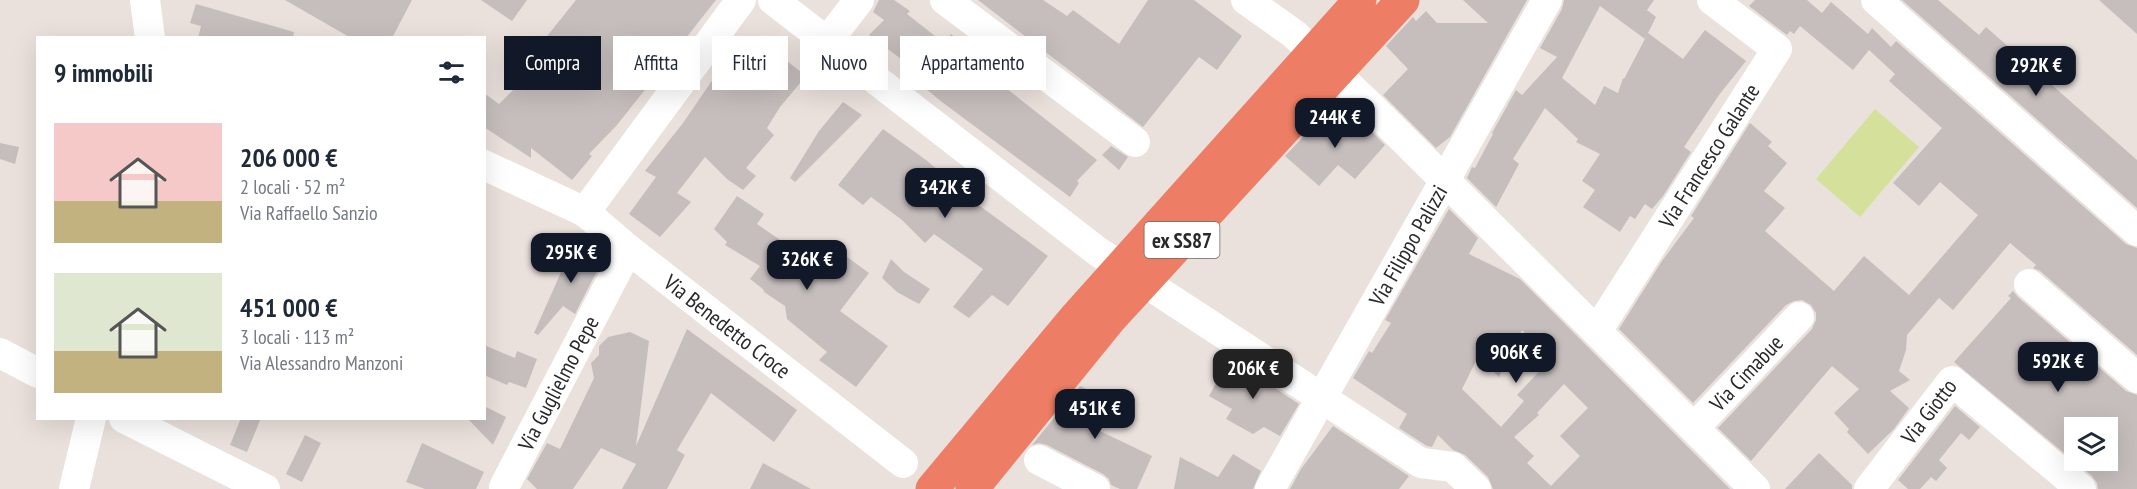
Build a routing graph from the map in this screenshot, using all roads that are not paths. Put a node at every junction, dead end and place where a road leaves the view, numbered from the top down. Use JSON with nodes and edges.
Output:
{"nodes":[{"id":1,"x":145,"y":0,"type":"edge"},
{"id":2,"x":741,"y":0,"type":"edge"},
{"id":3,"x":773,"y":0,"type":"edge"},
{"id":4,"x":859,"y":0,"type":"edge"},
{"id":5,"x":945,"y":0,"type":"edge"},
{"id":6,"x":1246,"y":0,"type":"edge"},
{"id":7,"x":1360,"y":0,"type":"edge"},
{"id":8,"x":1403,"y":0,"type":"edge"},
{"id":9,"x":1548,"y":0,"type":"edge"},
{"id":10,"x":1876,"y":0,"type":"edge"},
{"id":11,"x":1727,"y":4,"type":"edge"},
{"id":12,"x":150,"y":36,"type":"edge"},
{"id":13,"x":817,"y":36,"type":"edge"},
{"id":14,"x":831,"y":36,"type":"edge"},
{"id":15,"x":887,"y":90,"type":"edge"},
{"id":16,"x":1136,"y":142,"type":"dead end"},
{"id":17,"x":486,"y":166,"type":"edge"},
{"id":18,"x":1446,"y":179,"type":"junction"},
{"id":19,"x":585,"y":212,"type":"junction"},
{"id":20,"x":2137,"y":231,"type":"edge"},
{"id":21,"x":628,"y":249,"type":"junction"},
{"id":22,"x":2029,"y":284,"type":"dead end"},
{"id":23,"x":1799,"y":317,"type":"dead end"},
{"id":24,"x":1597,"y":331,"type":"junction"},
{"id":25,"x":0,"y":353,"type":"edge"},
{"id":26,"x":36,"y":372,"type":"edge"},
{"id":27,"x":2137,"y":378,"type":"edge"},
{"id":28,"x":1323,"y":398,"type":"junction"},
{"id":29,"x":91,"y":420,"type":"edge"},
{"id":30,"x":128,"y":420,"type":"edge"},
{"id":31,"x":1694,"y":428,"type":"junction"},
{"id":32,"x":1038,"y":460,"type":"dead end"},
{"id":33,"x":903,"y":463,"type":"dead end"},
{"id":34,"x":504,"y":487,"type":"dead end"},
{"id":35,"x":74,"y":489,"type":"edge"},
{"id":36,"x":265,"y":489,"type":"edge"},
{"id":37,"x":932,"y":489,"type":"edge"},
{"id":38,"x":972,"y":489,"type":"edge"},
{"id":39,"x":1095,"y":489,"type":"edge"},
{"id":40,"x":1270,"y":489,"type":"edge"},
{"id":41,"x":1476,"y":489,"type":"edge"},
{"id":42,"x":1755,"y":489,"type":"edge"},
{"id":43,"x":1869,"y":489,"type":"edge"},
{"id":44,"x":2081,"y":489,"type":"edge"}],
"edges":[{"from":1,"to":12,"type":"street"},
{"from":2,"to":19,"type":"street"},
{"from":3,"to":13,"type":"street"},
{"from":4,"to":14,"type":"street"},
{"from":5,"to":16,"type":"street"},
{"from":6,"to":18,"type":"street"},
{"from":7,"to":37,"type":"highway","number":"ex SS87"},
{"from":8,"to":38,"type":"highway","number":"ex SS87"},
{"from":9,"to":18,"type":"street","name":"Via Filippo Palizzi"},
{"from":10,"to":20,"type":"street"},
{"from":11,"to":24,"type":"street","name":"Via Francesco Galante"},
{"from":15,"to":28,"type":"street"},
{"from":17,"to":19,"type":"street","name":"Via Benedetto Croce"},
{"from":18,"to":24,"type":"street"},
{"from":18,"to":28,"type":"street","name":"Via Filippo Palizzi"},
{"from":19,"to":21,"type":"street","name":"Via Benedetto Croce"},
{"from":21,"to":33,"type":"street","name":"Via Benedetto Croce"},
{"from":21,"to":34,"type":"street","name":"Via Guglielmo Pepe"},
{"from":22,"to":27,"type":"street"},
{"from":23,"to":31,"type":"street","name":"Via Cimabue"},
{"from":24,"to":31,"type":"street"},
{"from":25,"to":26,"type":"street"},
{"from":28,"to":40,"type":"street","name":"Via Filippo Palizzi"},
{"from":28,"to":41,"type":"street"},
{"from":29,"to":35,"type":"street"},
{"from":30,"to":36,"type":"street"},
{"from":31,"to":42,"type":"street"},
{"from":32,"to":39,"type":"street"},
{"from":43,"to":44,"type":"street","name":"Via Giotto"}]}
